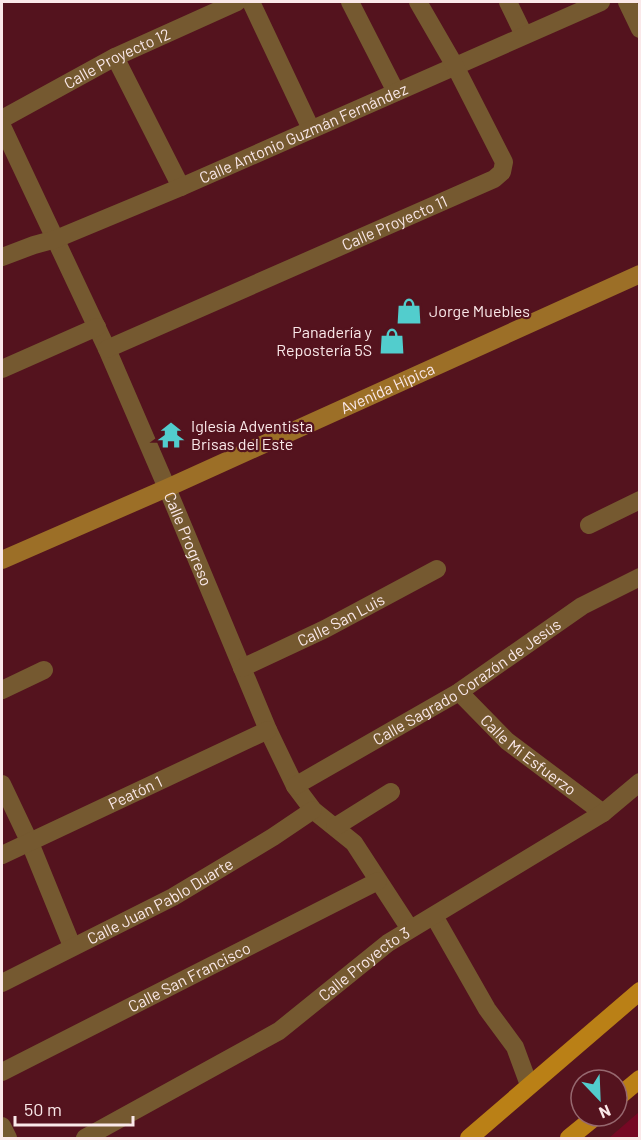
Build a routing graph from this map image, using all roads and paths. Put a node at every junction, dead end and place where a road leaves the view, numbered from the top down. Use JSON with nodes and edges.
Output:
{"nodes":[{"id":1,"x":237,"y":2,"type":"edge"},
{"id":2,"x":251,"y":2,"type":"edge"},
{"id":3,"x":350,"y":2,"type":"edge"},
{"id":4,"x":418,"y":2,"type":"edge"},
{"id":5,"x":508,"y":2,"type":"edge"},
{"id":6,"x":601,"y":2,"type":"edge"},
{"id":7,"x":627,"y":2,"type":"edge"},
{"id":8,"x":639,"y":29,"type":"edge"},
{"id":9,"x":524,"y":35,"type":"junction"},
{"id":10,"x":116,"y":57,"type":"junction"},
{"id":11,"x":455,"y":66,"type":"junction"},
{"id":12,"x":396,"y":92,"type":"junction"},
{"id":13,"x":2,"y":119,"type":"edge"},
{"id":14,"x":2,"y":126,"type":"edge"},
{"id":15,"x":311,"y":129,"type":"junction"},
{"id":16,"x":181,"y":187,"type":"junction"},
{"id":17,"x":56,"y":239,"type":"junction"},
{"id":18,"x":2,"y":257,"type":"edge"},
{"id":19,"x":639,"y":274,"type":"edge"},
{"id":20,"x":97,"y":327,"type":"junction"},
{"id":21,"x":107,"y":348,"type":"junction"},
{"id":22,"x":2,"y":369,"type":"edge"},
{"id":23,"x":167,"y":488,"type":"junction"},
{"id":24,"x":639,"y":500,"type":"edge"},
{"id":25,"x":589,"y":525,"type":"dead end"},
{"id":26,"x":2,"y":560,"type":"edge"},
{"id":27,"x":437,"y":569,"type":"dead end"},
{"id":28,"x":639,"y":577,"type":"edge"},
{"id":29,"x":242,"y":668,"type":"junction"},
{"id":30,"x":44,"y":670,"type":"dead end"},
{"id":31,"x":2,"y":690,"type":"edge"},
{"id":32,"x":459,"y":692,"type":"junction"},
{"id":33,"x":268,"y":730,"type":"junction"},
{"id":34,"x":639,"y":782,"type":"edge"},
{"id":35,"x":2,"y":784,"type":"edge"},
{"id":36,"x":295,"y":786,"type":"junction"},
{"id":37,"x":391,"y":792,"type":"dead end"},
{"id":38,"x":313,"y":810,"type":"junction"},
{"id":39,"x":603,"y":813,"type":"junction"},
{"id":40,"x":335,"y":827,"type":"junction"},
{"id":41,"x":30,"y":843,"type":"junction"},
{"id":42,"x":2,"y":855,"type":"edge"},
{"id":43,"x":378,"y":881,"type":"junction"},
{"id":44,"x":434,"y":916,"type":"junction"},
{"id":45,"x":410,"y":928,"type":"junction"},
{"id":46,"x":72,"y":946,"type":"junction"},
{"id":47,"x":2,"y":983,"type":"edge"},
{"id":48,"x":639,"y":991,"type":"edge"},
{"id":49,"x":2,"y":1072,"type":"edge"},
{"id":50,"x":529,"y":1085,"type":"junction"},
{"id":51,"x":2,"y":1126,"type":"edge"},
{"id":52,"x":581,"y":1128,"type":"edge"},
{"id":53,"x":8,"y":1138,"type":"edge"},
{"id":54,"x":85,"y":1138,"type":"edge"},
{"id":55,"x":469,"y":1138,"type":"edge"},
{"id":56,"x":569,"y":1138,"type":"edge"}],
"edges":[{"from":1,"to":10,"type":"street","name":"Calle Proyecto 12"},
{"from":2,"to":15,"type":"street"},
{"from":3,"to":12,"type":"street"},
{"from":4,"to":11,"type":"street","name":"Calle Proyecto 11"},
{"from":5,"to":9,"type":"street"},
{"from":6,"to":9,"type":"street","name":"Calle Antonio Guzmán Fernández"},
{"from":7,"to":8,"type":"street"},
{"from":9,"to":11,"type":"street","name":"Calle Antonio Guzmán Fernández"},
{"from":10,"to":13,"type":"street","name":"Calle Proyecto 12"},
{"from":10,"to":16,"type":"street"},
{"from":11,"to":12,"type":"street","name":"Calle Antonio Guzmán Fernández"},
{"from":11,"to":21,"type":"street","name":"Calle Proyecto 11"},
{"from":12,"to":15,"type":"street","name":"Calle Antonio Guzmán Fernández"},
{"from":14,"to":17,"type":"street","name":"Calle Progreso"},
{"from":15,"to":16,"type":"street","name":"Calle Antonio Guzmán Fernández"},
{"from":16,"to":17,"type":"street","name":"Calle Antonio Guzmán Fernández"},
{"from":17,"to":18,"type":"street","name":"Calle Antonio Guzmán Fernández"},
{"from":17,"to":20,"type":"street","name":"Calle Progreso"},
{"from":19,"to":23,"type":"street","name":"Avenida Hípica"},
{"from":20,"to":21,"type":"street","name":"Calle Progreso"},
{"from":20,"to":22,"type":"street"},
{"from":21,"to":23,"type":"street","name":"Calle Progreso"},
{"from":23,"to":26,"type":"street","name":"Avenida Hípica"},
{"from":23,"to":29,"type":"street","name":"Calle Progreso"},
{"from":24,"to":25,"type":"street"},
{"from":27,"to":29,"type":"street","name":"Calle San Luis"},
{"from":28,"to":32,"type":"street","name":"Calle Sagrado Corazón de Jesús"},
{"from":29,"to":33,"type":"street","name":"Calle Progreso"},
{"from":30,"to":31,"type":"street"},
{"from":32,"to":36,"type":"street","name":"Calle Sagrado Corazón de Jesús"},
{"from":32,"to":39,"type":"street","name":"Calle Mi Esfuerzo"},
{"from":33,"to":36,"type":"street","name":"Calle Progreso"},
{"from":33,"to":41,"type":"street","name":"Peatón 1"},
{"from":34,"to":39,"type":"street","name":"Calle Proyecto 3"},
{"from":35,"to":41,"type":"street"},
{"from":36,"to":38,"type":"street","name":"Calle Progreso"},
{"from":37,"to":40,"type":"street"},
{"from":38,"to":40,"type":"street","name":"Calle Progreso"},
{"from":38,"to":46,"type":"street","name":"Calle Juan Pablo Duarte"},
{"from":39,"to":44,"type":"street","name":"Calle Proyecto 3"},
{"from":40,"to":43,"type":"street","name":"Calle Progreso"},
{"from":41,"to":42,"type":"street","name":"Peatón 1"},
{"from":41,"to":46,"type":"street"},
{"from":43,"to":45,"type":"street","name":"Calle Progreso"},
{"from":43,"to":49,"type":"street","name":"Calle San Francisco"},
{"from":44,"to":45,"type":"street","name":"Calle Proyecto 3"},
{"from":44,"to":50,"type":"street"},
{"from":45,"to":54,"type":"street","name":"Calle Proyecto 3"},
{"from":46,"to":47,"type":"street","name":"Calle Juan Pablo Duarte"},
{"from":48,"to":50,"type":"main road"},
{"from":50,"to":55,"type":"main road"},
{"from":51,"to":53,"type":"street"},
{"from":52,"to":56,"type":"main road"}]}
